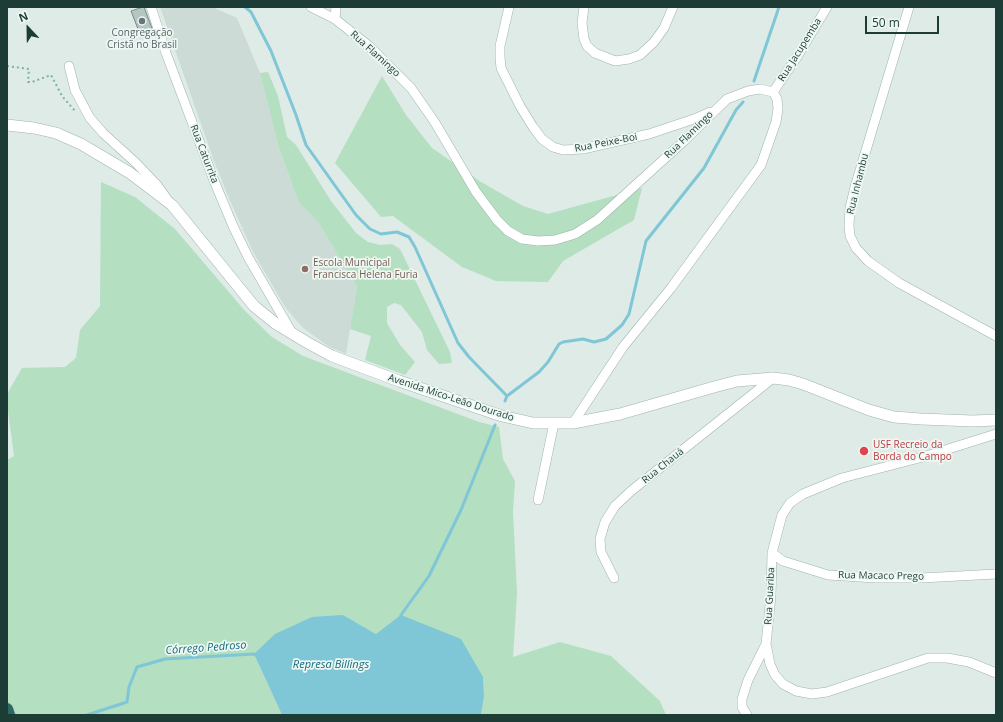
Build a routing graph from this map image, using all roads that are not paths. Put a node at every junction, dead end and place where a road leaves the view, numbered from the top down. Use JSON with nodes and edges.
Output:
{"nodes":[{"id":1,"x":151,"y":7,"type":"edge"},
{"id":2,"x":311,"y":7,"type":"edge"},
{"id":3,"x":336,"y":7,"type":"edge"},
{"id":4,"x":509,"y":7,"type":"edge"},
{"id":5,"x":584,"y":7,"type":"edge"},
{"id":6,"x":673,"y":7,"type":"edge"},
{"id":7,"x":827,"y":7,"type":"edge"},
{"id":8,"x":909,"y":7,"type":"edge"},
{"id":9,"x":335,"y":19,"type":"junction"},
{"id":10,"x":69,"y":66,"type":"dead end"},
{"id":11,"x":773,"y":92,"type":"junction"},
{"id":12,"x":716,"y":109,"type":"junction"},
{"id":13,"x":7,"y":125,"type":"edge"},
{"id":14,"x":172,"y":205,"type":"junction"},
{"id":15,"x":271,"y":296,"type":"junction"},
{"id":16,"x":264,"y":316,"type":"junction"},
{"id":17,"x":292,"y":334,"type":"junction"},
{"id":18,"x":996,"y":336,"type":"edge"},
{"id":19,"x":773,"y":378,"type":"junction"},
{"id":20,"x":996,"y":420,"type":"edge"},
{"id":21,"x":554,"y":423,"type":"junction"},
{"id":22,"x":573,"y":423,"type":"junction"},
{"id":23,"x":996,"y":434,"type":"edge"},
{"id":24,"x":538,"y":500,"type":"dead end"},
{"id":25,"x":772,"y":553,"type":"junction"},
{"id":26,"x":996,"y":574,"type":"edge"},
{"id":27,"x":614,"y":578,"type":"dead end"},
{"id":28,"x":766,"y":644,"type":"junction"},
{"id":29,"x":996,"y":672,"type":"edge"},
{"id":30,"x":7,"y":708,"type":"edge"},
{"id":31,"x":9,"y":715,"type":"edge"},
{"id":32,"x":747,"y":715,"type":"edge"}],
"edges":[{"from":1,"to":15,"type":"street","name":"Rua Caturrita"},
{"from":2,"to":9,"type":"street","name":"Rua Flamingo"},
{"from":3,"to":9,"type":"street"},
{"from":4,"to":12,"type":"street","name":"Rua Peixe-Boi"},
{"from":5,"to":6,"type":"street"},
{"from":7,"to":11,"type":"street","name":"Rua Jacupemba"},
{"from":8,"to":18,"type":"street","name":"Rua Inhambu"},
{"from":9,"to":12,"type":"street","name":"Rua Flamingo"},
{"from":10,"to":14,"type":"street"},
{"from":11,"to":12,"type":"street","name":"Rua Flamingo"},
{"from":11,"to":22,"type":"street"},
{"from":13,"to":14,"type":"street","name":"Avenida Mico-Leão Dourado"},
{"from":14,"to":16,"type":"street","name":"Avenida Mico-Leão Dourado"},
{"from":15,"to":16,"type":"street"},
{"from":15,"to":17,"type":"street","name":"Rua Caturrita"},
{"from":16,"to":17,"type":"street","name":"Avenida Mico-Leão Dourado"},
{"from":17,"to":21,"type":"street","name":"Avenida Mico-Leão Dourado"},
{"from":19,"to":20,"type":"street","name":"Avenida Mico-Leão Dourado"},
{"from":19,"to":22,"type":"street","name":"Avenida Mico-Leão Dourado"},
{"from":19,"to":27,"type":"street","name":"Rua Chauá"},
{"from":21,"to":22,"type":"street","name":"Avenida Mico-Leão Dourado"},
{"from":21,"to":24,"type":"street"},
{"from":23,"to":25,"type":"street","name":"Rua Guariba"},
{"from":25,"to":26,"type":"street","name":"Rua Macaco Prego"},
{"from":25,"to":28,"type":"street","name":"Rua Guariba"},
{"from":28,"to":29,"type":"street","name":"Rua Guariba"},
{"from":28,"to":32,"type":"street"},
{"from":30,"to":31,"type":"highway"}]}
